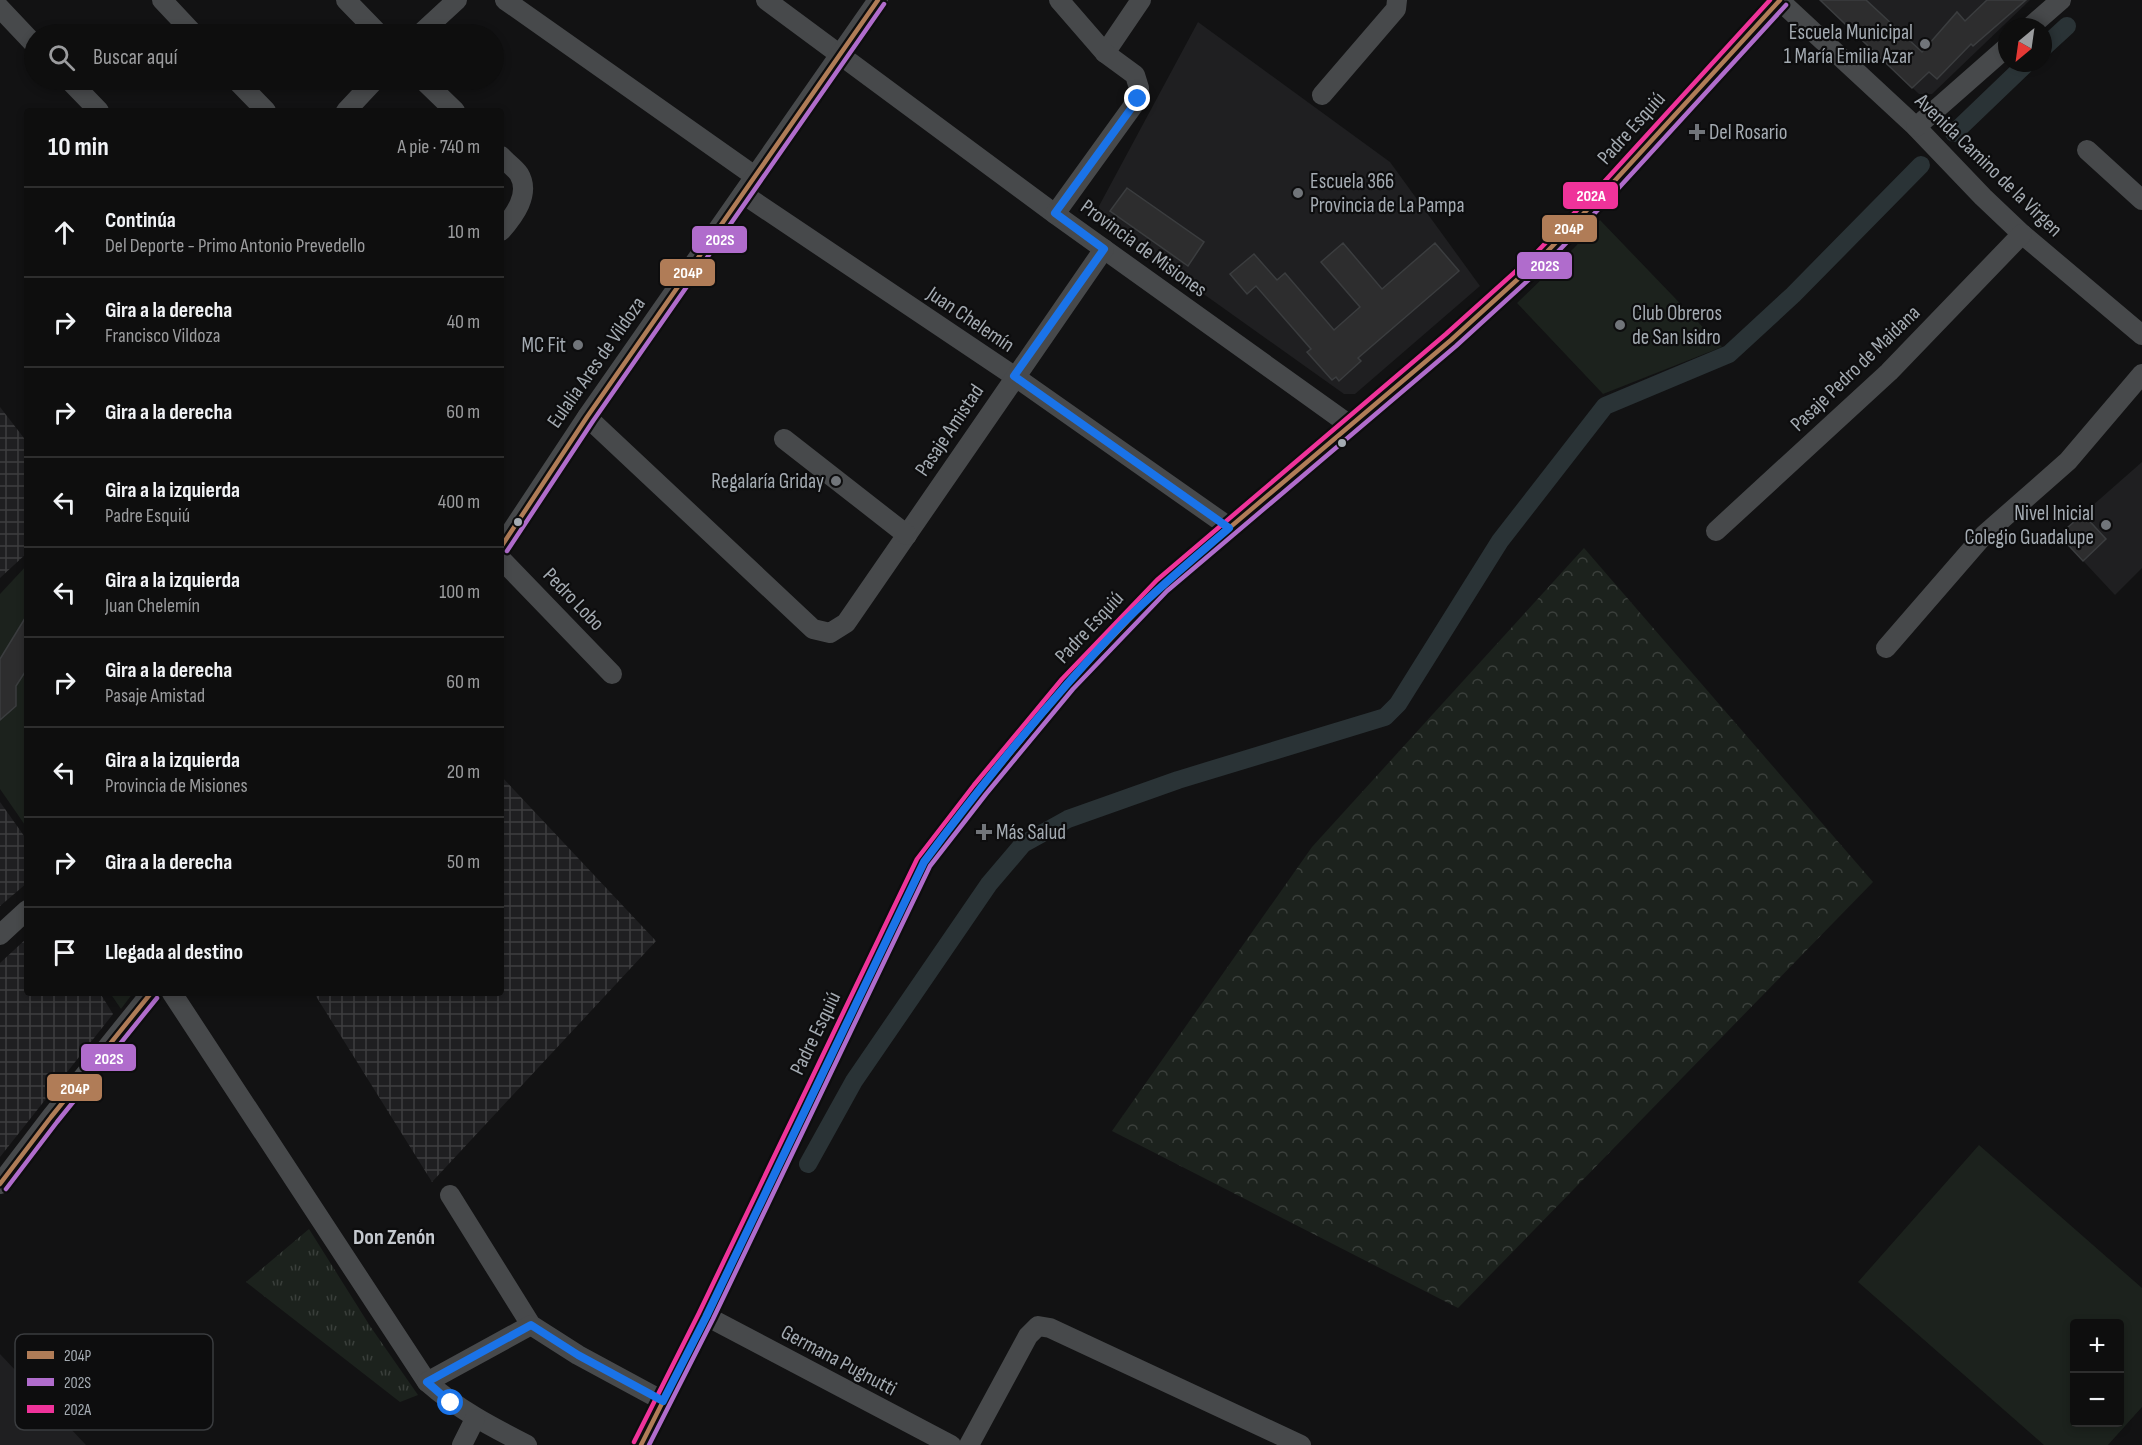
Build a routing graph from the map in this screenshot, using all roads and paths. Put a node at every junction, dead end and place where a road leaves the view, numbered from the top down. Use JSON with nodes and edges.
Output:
{"nodes":[{"id":1,"x":162,"y":0,"type":"edge"},
{"id":2,"x":346,"y":0,"type":"edge"},
{"id":3,"x":457,"y":0,"type":"edge"},
{"id":4,"x":505,"y":0,"type":"edge"},
{"id":5,"x":766,"y":0,"type":"edge"},
{"id":6,"x":878,"y":0,"type":"edge"},
{"id":7,"x":1059,"y":0,"type":"edge"},
{"id":8,"x":1141,"y":0,"type":"edge"},
{"id":9,"x":1397,"y":0,"type":"edge"},
{"id":10,"x":1779,"y":0,"type":"edge"},
{"id":11,"x":2061,"y":0,"type":"edge"},
{"id":12,"x":0,"y":8,"type":"edge"},
{"id":13,"x":2040,"y":18,"type":"edge"},
{"id":14,"x":185,"y":24,"type":"edge"},
{"id":15,"x":369,"y":24,"type":"edge"},
{"id":16,"x":431,"y":24,"type":"edge"},
{"id":17,"x":24,"y":33,"type":"edge"},
{"id":18,"x":1105,"y":53,"type":"junction"},
{"id":19,"x":841,"y":55,"type":"junction"},
{"id":20,"x":1998,"y":55,"type":"edge"},
{"id":21,"x":79,"y":90,"type":"edge"},
{"id":22,"x":246,"y":90,"type":"edge"},
{"id":23,"x":365,"y":90,"type":"edge"},
{"id":24,"x":433,"y":90,"type":"edge"},
{"id":25,"x":1322,"y":94,"type":"dead end"},
{"id":26,"x":96,"y":108,"type":"edge"},
{"id":27,"x":263,"y":108,"type":"edge"},
{"id":28,"x":348,"y":108,"type":"edge"},
{"id":29,"x":452,"y":108,"type":"edge"},
{"id":30,"x":1916,"y":127,"type":"junction"},
{"id":31,"x":2087,"y":150,"type":"dead end"},
{"id":32,"x":504,"y":159,"type":"edge"},
{"id":33,"x":756,"y":177,"type":"junction"},
{"id":34,"x":743,"y":194,"type":"junction"},
{"id":35,"x":2142,"y":200,"type":"edge"},
{"id":36,"x":1055,"y":213,"type":"junction"},
{"id":37,"x":504,"y":228,"type":"edge"},
{"id":38,"x":2022,"y":234,"type":"junction"},
{"id":39,"x":1104,"y":249,"type":"junction"},
{"id":40,"x":2142,"y":334,"type":"edge"},
{"id":41,"x":2142,"y":374,"type":"edge"},
{"id":42,"x":1014,"y":376,"type":"junction"},
{"id":43,"x":587,"y":417,"type":"junction"},
{"id":44,"x":1351,"y":426,"type":"junction"},
{"id":45,"x":784,"y":439,"type":"dead end"},
{"id":46,"x":1229,"y":528,"type":"junction"},
{"id":47,"x":1716,"y":531,"type":"dead end"},
{"id":48,"x":907,"y":535,"type":"junction"},
{"id":49,"x":504,"y":543,"type":"edge"},
{"id":50,"x":504,"y":562,"type":"edge"},
{"id":51,"x":1886,"y":648,"type":"dead end"},
{"id":52,"x":612,"y":674,"type":"dead end"},
{"id":53,"x":24,"y":913,"type":"edge"},
{"id":54,"x":0,"y":935,"type":"edge"},
{"id":55,"x":149,"y":996,"type":"edge"},
{"id":56,"x":174,"y":996,"type":"edge"},
{"id":57,"x":0,"y":1184,"type":"edge"},
{"id":58,"x":450,"y":1195,"type":"dead end"},
{"id":59,"x":706,"y":1317,"type":"junction"},
{"id":60,"x":531,"y":1325,"type":"junction"},
{"id":61,"x":427,"y":1382,"type":"junction"},
{"id":62,"x":663,"y":1401,"type":"junction"},
{"id":63,"x":475,"y":1419,"type":"junction"},
{"id":64,"x":462,"y":1445,"type":"edge"},
{"id":65,"x":527,"y":1445,"type":"edge"},
{"id":66,"x":641,"y":1445,"type":"edge"},
{"id":67,"x":951,"y":1445,"type":"edge"},
{"id":68,"x":969,"y":1445,"type":"edge"},
{"id":69,"x":1301,"y":1445,"type":"edge"}],
"edges":[{"from":1,"to":14,"type":"street"},
{"from":2,"to":15,"type":"street"},
{"from":3,"to":16,"type":"street"},
{"from":4,"to":33,"type":"street"},
{"from":5,"to":19,"type":"street","name":"Provincia de Misiones"},
{"from":6,"to":19,"type":"street","name":"Eulalia Ares de Vildoza"},
{"from":7,"to":18,"type":"street"},
{"from":8,"to":18,"type":"street"},
{"from":9,"to":25,"type":"street"},
{"from":10,"to":30,"type":"street","name":"Avenida Camino de la Virgen"},
{"from":10,"to":44,"type":"street","name":"Padre Esquiú"},
{"from":11,"to":13,"type":"street"},
{"from":12,"to":17,"type":"street"},
{"from":18,"to":36,"type":"street"},
{"from":19,"to":33,"type":"street","name":"Eulalia Ares de Vildoza"},
{"from":19,"to":36,"type":"street","name":"Provincia de Misiones"},
{"from":20,"to":30,"type":"street"},
{"from":21,"to":26,"type":"street"},
{"from":22,"to":27,"type":"street"},
{"from":23,"to":28,"type":"street"},
{"from":24,"to":29,"type":"street"},
{"from":30,"to":38,"type":"street","name":"Avenida Camino de la Virgen"},
{"from":31,"to":35,"type":"street"},
{"from":32,"to":37,"type":"street"},
{"from":33,"to":34,"type":"street","name":"Eulalia Ares de Vildoza"},
{"from":34,"to":42,"type":"street","name":"Juan Chelemín"},
{"from":34,"to":43,"type":"street","name":"Eulalia Ares de Vildoza"},
{"from":36,"to":39,"type":"street","name":"Provincia de Misiones"},
{"from":38,"to":40,"type":"street","name":"Avenida Camino de la Virgen"},
{"from":38,"to":47,"type":"street","name":"Pasaje Pedro de Maidana"},
{"from":39,"to":42,"type":"street","name":"Pasaje Amistad"},
{"from":39,"to":44,"type":"street","name":"Provincia de Misiones"},
{"from":41,"to":51,"type":"street"},
{"from":42,"to":46,"type":"street","name":"Juan Chelemín"},
{"from":42,"to":48,"type":"street","name":"Pasaje Amistad"},
{"from":43,"to":48,"type":"street","name":"Pasaje Amistad"},
{"from":43,"to":49,"type":"street","name":"Eulalia Ares de Vildoza"},
{"from":44,"to":46,"type":"street","name":"Padre Esquiú"},
{"from":45,"to":48,"type":"street"},
{"from":46,"to":59,"type":"street","name":"Padre Esquiú"},
{"from":50,"to":52,"type":"street","name":"Pedro Lobo"},
{"from":53,"to":54,"type":"street"},
{"from":55,"to":57,"type":"street"},
{"from":56,"to":61,"type":"street"},
{"from":58,"to":60,"type":"street"},
{"from":59,"to":62,"type":"street","name":"Padre Esquiú"},
{"from":59,"to":67,"type":"street","name":"Germana Pugnutti"},
{"from":60,"to":61,"type":"street"},
{"from":60,"to":62,"type":"street"},
{"from":61,"to":63,"type":"street"},
{"from":62,"to":66,"type":"street","name":"Padre Esquiú"},
{"from":63,"to":64,"type":"street"},
{"from":63,"to":65,"type":"street"},
{"from":68,"to":69,"type":"street"}]}
